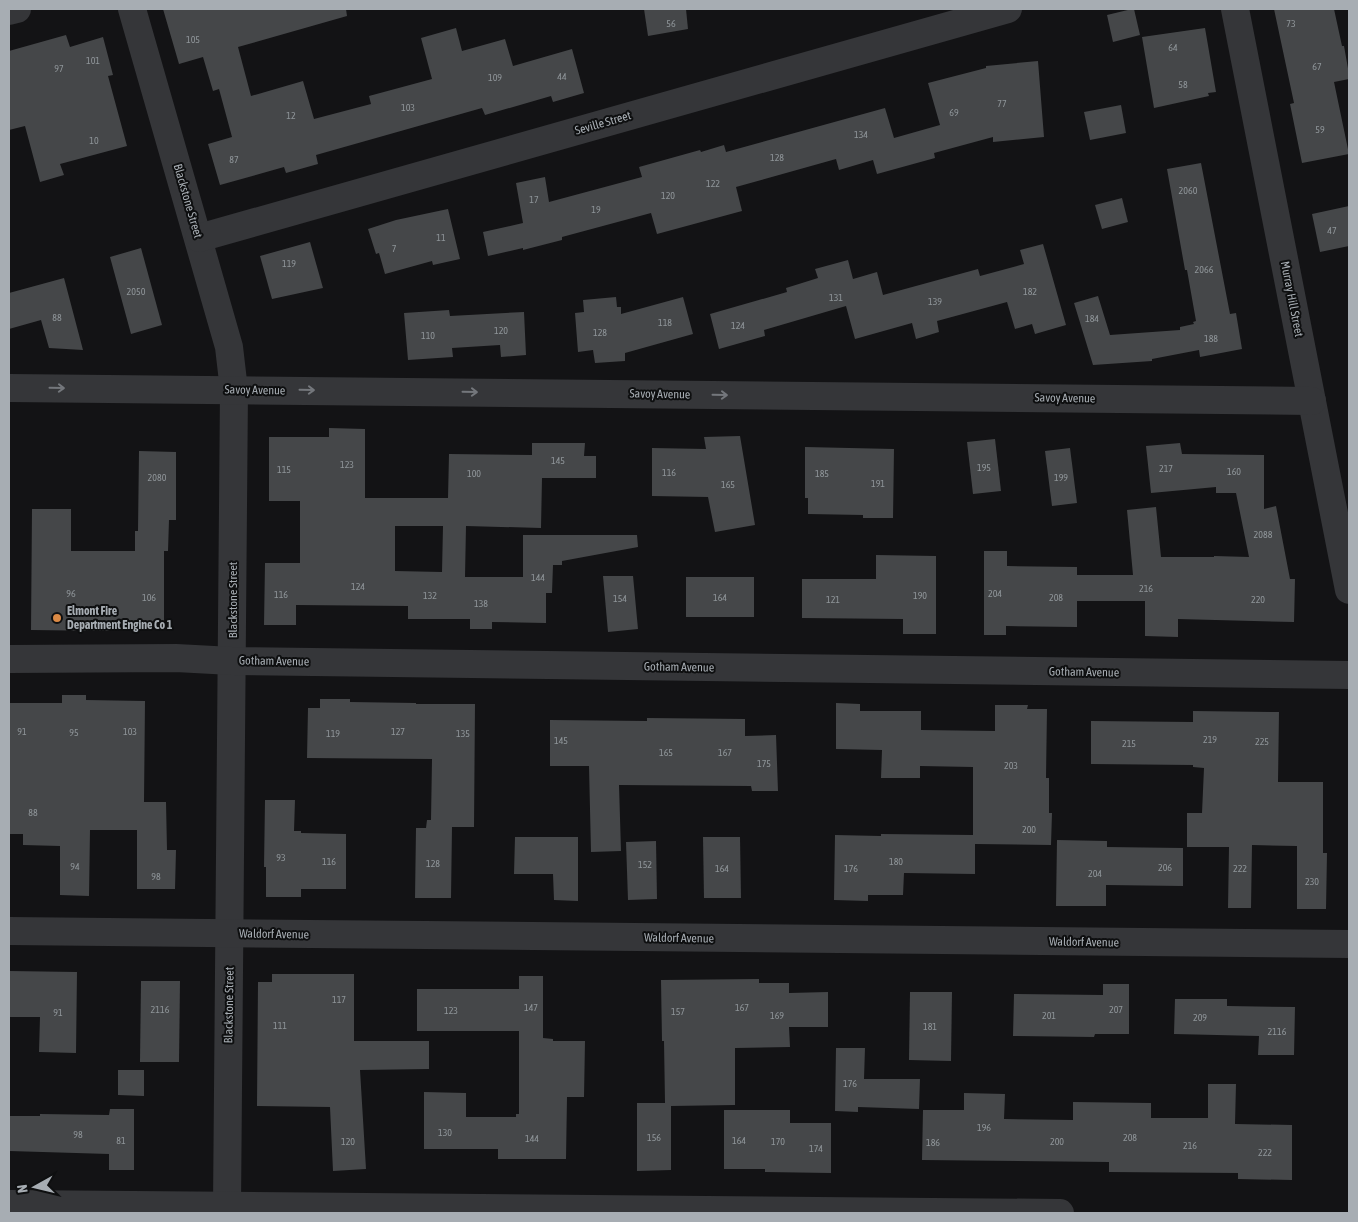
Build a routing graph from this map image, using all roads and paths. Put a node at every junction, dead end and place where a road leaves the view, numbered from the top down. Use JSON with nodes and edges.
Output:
{"nodes":[{"id":1,"x":17,"y":9,"type":"edge"},
{"id":2,"x":132,"y":9,"type":"edge"},
{"id":3,"x":1008,"y":9,"type":"edge"},
{"id":4,"x":1235,"y":9,"type":"edge"},
{"id":5,"x":9,"y":11,"type":"edge"},
{"id":6,"x":198,"y":238,"type":"junction"},
{"id":7,"x":9,"y":388,"type":"edge"},
{"id":8,"x":234,"y":390,"type":"junction"},
{"id":9,"x":1312,"y":401,"type":"junction"},
{"id":10,"x":1349,"y":590,"type":"edge"},
{"id":11,"x":9,"y":659,"type":"edge"},
{"id":12,"x":232,"y":661,"type":"junction"},
{"id":13,"x":1349,"y":675,"type":"edge"},
{"id":14,"x":9,"y":931,"type":"edge"},
{"id":15,"x":230,"y":934,"type":"junction"},
{"id":16,"x":1349,"y":944,"type":"edge"},
{"id":17,"x":9,"y":1204,"type":"edge"},
{"id":18,"x":227,"y":1206,"type":"junction"},
{"id":19,"x":1060,"y":1213,"type":"edge"}],
"edges":[{"from":1,"to":5,"type":"street"},
{"from":2,"to":6,"type":"street","name":"Blackstone Street"},
{"from":3,"to":6,"type":"street","name":"Seville Street"},
{"from":4,"to":9,"type":"street","name":"Murray Hill Street"},
{"from":6,"to":8,"type":"street","name":"Blackstone Street"},
{"from":7,"to":8,"type":"street","name":"Savoy Avenue","one_way":true},
{"from":8,"to":9,"type":"street","name":"Savoy Avenue","one_way":true},
{"from":8,"to":12,"type":"street","name":"Blackstone Street"},
{"from":9,"to":10,"type":"street","name":"Murray Hill Street"},
{"from":11,"to":12,"type":"street","name":"Gotham Avenue"},
{"from":12,"to":13,"type":"street","name":"Gotham Avenue"},
{"from":12,"to":15,"type":"street","name":"Blackstone Street"},
{"from":14,"to":15,"type":"street","name":"Waldorf Avenue"},
{"from":15,"to":16,"type":"street","name":"Waldorf Avenue"},
{"from":15,"to":18,"type":"street","name":"Blackstone Street"},
{"from":17,"to":18,"type":"street"},
{"from":18,"to":19,"type":"street"}]}
